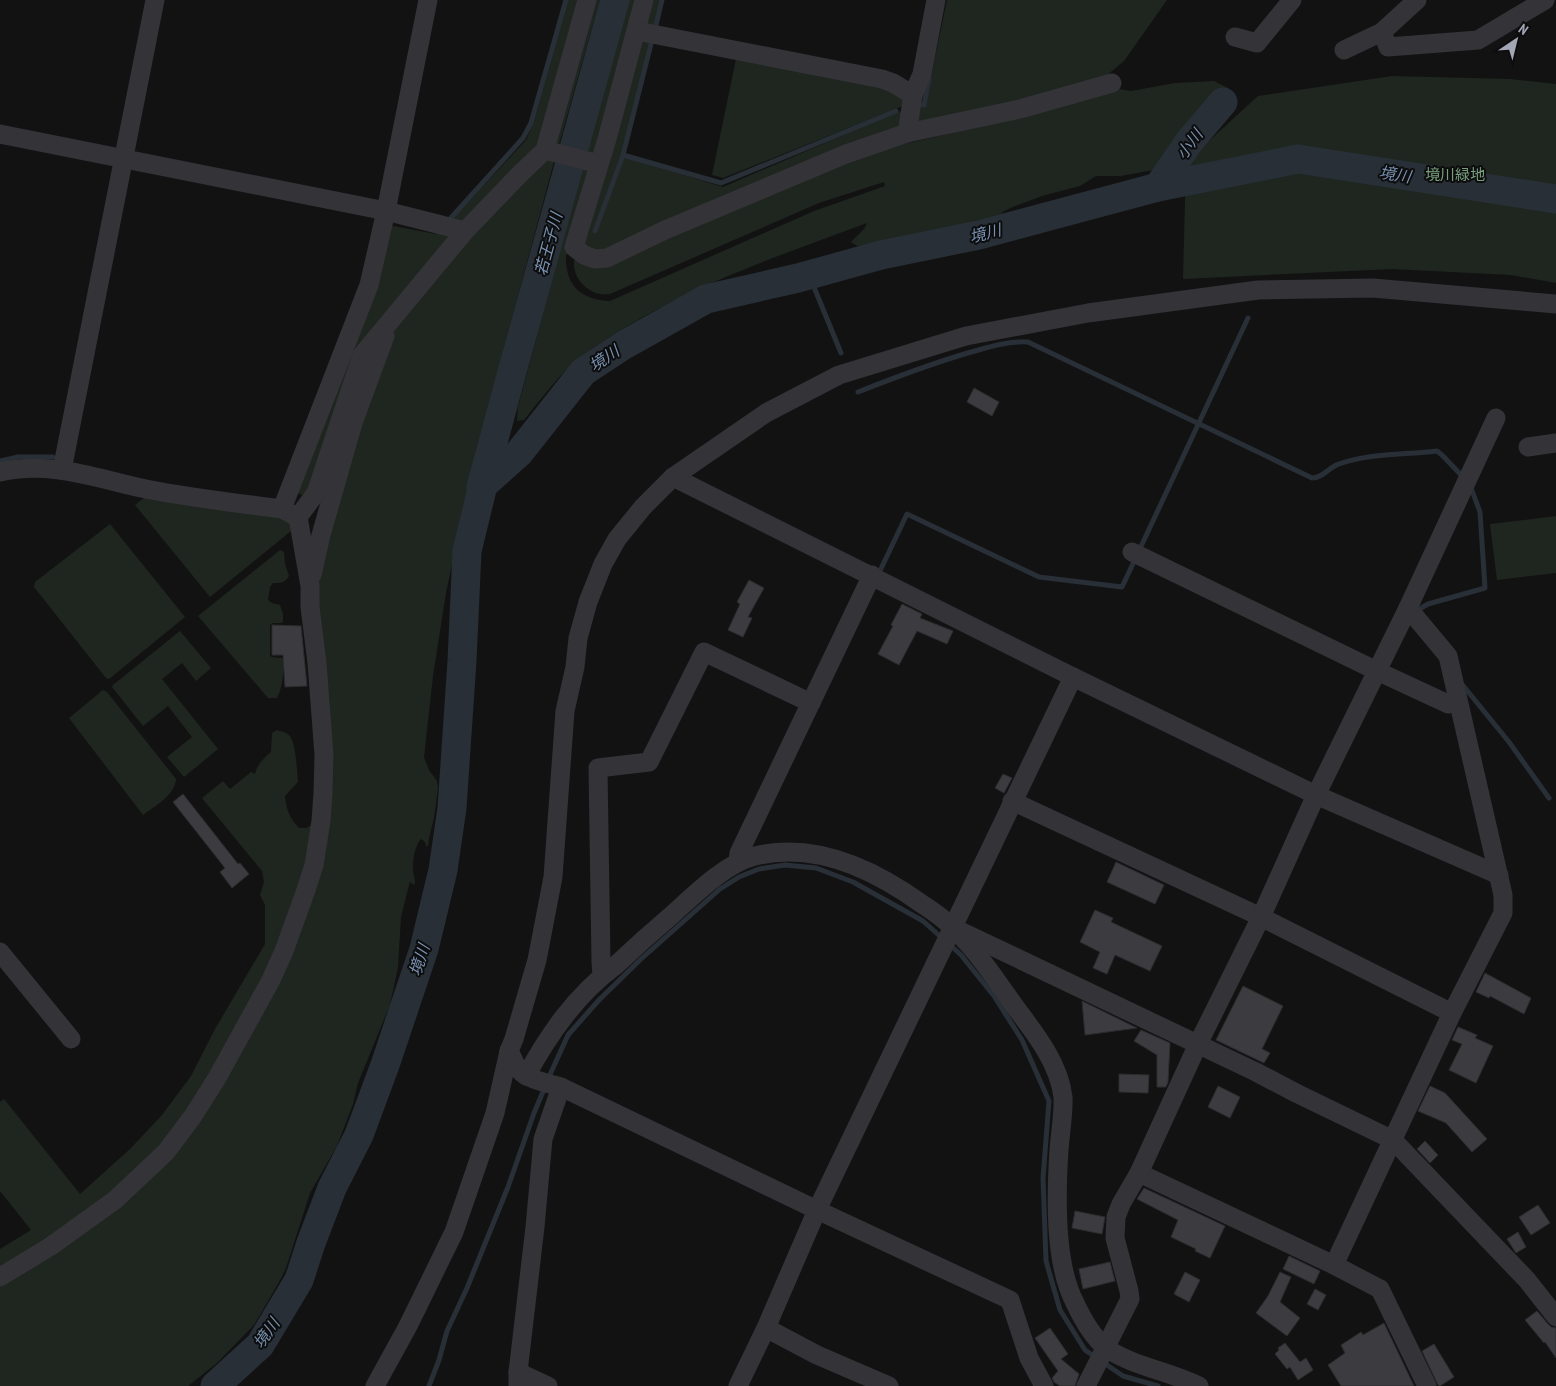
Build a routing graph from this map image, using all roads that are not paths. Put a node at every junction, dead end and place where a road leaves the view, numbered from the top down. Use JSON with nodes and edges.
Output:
{"nodes":[{"id":1,"x":155,"y":0,"type":"edge"},
{"id":2,"x":428,"y":0,"type":"edge"},
{"id":3,"x":587,"y":0,"type":"edge"},
{"id":4,"x":644,"y":0,"type":"edge"},
{"id":5,"x":936,"y":0,"type":"edge"},
{"id":6,"x":1292,"y":0,"type":"edge"},
{"id":7,"x":1417,"y":0,"type":"edge"},
{"id":8,"x":1545,"y":0,"type":"edge"},
{"id":9,"x":637,"y":31,"type":"junction"},
{"id":10,"x":1382,"y":32,"type":"junction"},
{"id":11,"x":1235,"y":38,"type":"dead end"},
{"id":12,"x":1344,"y":50,"type":"dead end"},
{"id":13,"x":1112,"y":83,"type":"dead end"},
{"id":14,"x":913,"y":95,"type":"junction"},
{"id":15,"x":906,"y":133,"type":"junction"},
{"id":16,"x":0,"y":134,"type":"edge"},
{"id":17,"x":549,"y":151,"type":"junction"},
{"id":18,"x":124,"y":158,"type":"junction"},
{"id":19,"x":599,"y":164,"type":"junction"},
{"id":20,"x":386,"y":212,"type":"junction"},
{"id":21,"x":465,"y":231,"type":"junction"},
{"id":22,"x":1556,"y":304,"type":"edge"},
{"id":23,"x":390,"y":321,"type":"junction"},
{"id":24,"x":1496,"y":418,"type":"dead end"},
{"id":25,"x":1556,"y":443,"type":"edge"},
{"id":26,"x":1528,"y":447,"type":"dead end"},
{"id":27,"x":62,"y":470,"type":"junction"},
{"id":28,"x":0,"y":472,"type":"edge"},
{"id":29,"x":673,"y":477,"type":"junction"},
{"id":30,"x":290,"y":513,"type":"junction"},
{"id":31,"x":1132,"y":552,"type":"dead end"},
{"id":32,"x":872,"y":575,"type":"junction"},
{"id":33,"x":310,"y":586,"type":"junction"},
{"id":34,"x":1408,"y":608,"type":"junction"},
{"id":35,"x":1377,"y":671,"type":"junction"},
{"id":36,"x":1073,"y":677,"type":"junction"},
{"id":37,"x":811,"y":703,"type":"junction"},
{"id":38,"x":1448,"y":704,"type":"dead end"},
{"id":39,"x":1316,"y":795,"type":"junction"},
{"id":40,"x":1012,"y":801,"type":"junction"},
{"id":41,"x":738,"y":861,"type":"junction"},
{"id":42,"x":1499,"y":875,"type":"junction"},
{"id":43,"x":1261,"y":917,"type":"junction"},
{"id":44,"x":953,"y":927,"type":"junction"},
{"id":45,"x":0,"y":952,"type":"edge"},
{"id":46,"x":602,"y":975,"type":"junction"},
{"id":47,"x":1452,"y":1013,"type":"junction"},
{"id":48,"x":71,"y":1039,"type":"dead end"},
{"id":49,"x":1198,"y":1044,"type":"junction"},
{"id":50,"x":509,"y":1051,"type":"junction"},
{"id":51,"x":526,"y":1076,"type":"junction"},
{"id":52,"x":561,"y":1087,"type":"junction"},
{"id":53,"x":1393,"y":1140,"type":"junction"},
{"id":54,"x":1139,"y":1172,"type":"junction"},
{"id":55,"x":817,"y":1210,"type":"junction"},
{"id":56,"x":1334,"y":1266,"type":"junction"},
{"id":57,"x":0,"y":1277,"type":"edge"},
{"id":58,"x":1556,"y":1316,"type":"edge"},
{"id":59,"x":766,"y":1328,"type":"junction"},
{"id":60,"x":1106,"y":1348,"type":"junction"},
{"id":61,"x":518,"y":1379,"type":"edge"},
{"id":62,"x":375,"y":1386,"type":"edge"},
{"id":63,"x":548,"y":1386,"type":"edge"},
{"id":64,"x":738,"y":1386,"type":"edge"},
{"id":65,"x":889,"y":1386,"type":"edge"},
{"id":66,"x":1044,"y":1386,"type":"edge"},
{"id":67,"x":1086,"y":1386,"type":"edge"},
{"id":68,"x":1199,"y":1386,"type":"edge"},
{"id":69,"x":1427,"y":1386,"type":"edge"}],
"edges":[{"from":1,"to":18,"type":"street"},
{"from":2,"to":20,"type":"street"},
{"from":3,"to":17,"type":"street"},
{"from":4,"to":9,"type":"street"},
{"from":5,"to":14,"type":"street"},
{"from":6,"to":11,"type":"street"},
{"from":7,"to":10,"type":"street"},
{"from":8,"to":10,"type":"street"},
{"from":9,"to":14,"type":"street"},
{"from":9,"to":19,"type":"street"},
{"from":10,"to":12,"type":"street"},
{"from":13,"to":15,"type":"street"},
{"from":14,"to":15,"type":"street"},
{"from":15,"to":19,"type":"street"},
{"from":16,"to":18,"type":"street"},
{"from":17,"to":19,"type":"street"},
{"from":17,"to":21,"type":"street"},
{"from":18,"to":20,"type":"street"},
{"from":18,"to":27,"type":"street"},
{"from":20,"to":21,"type":"street"},
{"from":20,"to":30,"type":"street"},
{"from":21,"to":23,"type":"street"},
{"from":22,"to":29,"type":"street"},
{"from":23,"to":30,"type":"street"},
{"from":23,"to":33,"type":"street"},
{"from":24,"to":34,"type":"street"},
{"from":25,"to":26,"type":"street"},
{"from":27,"to":28,"type":"street"},
{"from":27,"to":30,"type":"street"},
{"from":29,"to":32,"type":"street"},
{"from":29,"to":50,"type":"street"},
{"from":30,"to":33,"type":"street"},
{"from":31,"to":35,"type":"street"},
{"from":32,"to":36,"type":"street"},
{"from":32,"to":37,"type":"street"},
{"from":33,"to":57,"type":"street"},
{"from":34,"to":35,"type":"street"},
{"from":34,"to":42,"type":"street"},
{"from":35,"to":38,"type":"street"},
{"from":35,"to":39,"type":"street"},
{"from":36,"to":39,"type":"street"},
{"from":36,"to":40,"type":"street"},
{"from":37,"to":41,"type":"street"},
{"from":37,"to":46,"type":"street"},
{"from":39,"to":42,"type":"street"},
{"from":39,"to":43,"type":"street"},
{"from":40,"to":43,"type":"street"},
{"from":40,"to":44,"type":"street"},
{"from":41,"to":44,"type":"street"},
{"from":41,"to":46,"type":"street"},
{"from":42,"to":47,"type":"street"},
{"from":43,"to":47,"type":"street"},
{"from":43,"to":49,"type":"street"},
{"from":44,"to":49,"type":"street"},
{"from":44,"to":55,"type":"street"},
{"from":44,"to":60,"type":"street"},
{"from":45,"to":48,"type":"street"},
{"from":46,"to":51,"type":"street"},
{"from":47,"to":53,"type":"street"},
{"from":49,"to":53,"type":"street"},
{"from":49,"to":54,"type":"street"},
{"from":50,"to":51,"type":"street"},
{"from":50,"to":62,"type":"street"},
{"from":51,"to":52,"type":"street"},
{"from":52,"to":55,"type":"street"},
{"from":52,"to":61,"type":"street"},
{"from":53,"to":56,"type":"street"},
{"from":53,"to":58,"type":"street"},
{"from":54,"to":56,"type":"street"},
{"from":54,"to":60,"type":"street"},
{"from":55,"to":59,"type":"street"},
{"from":55,"to":66,"type":"street"},
{"from":56,"to":69,"type":"street"},
{"from":59,"to":64,"type":"street"},
{"from":59,"to":65,"type":"street"},
{"from":60,"to":67,"type":"street"},
{"from":60,"to":68,"type":"street"},
{"from":61,"to":63,"type":"street"}]}
